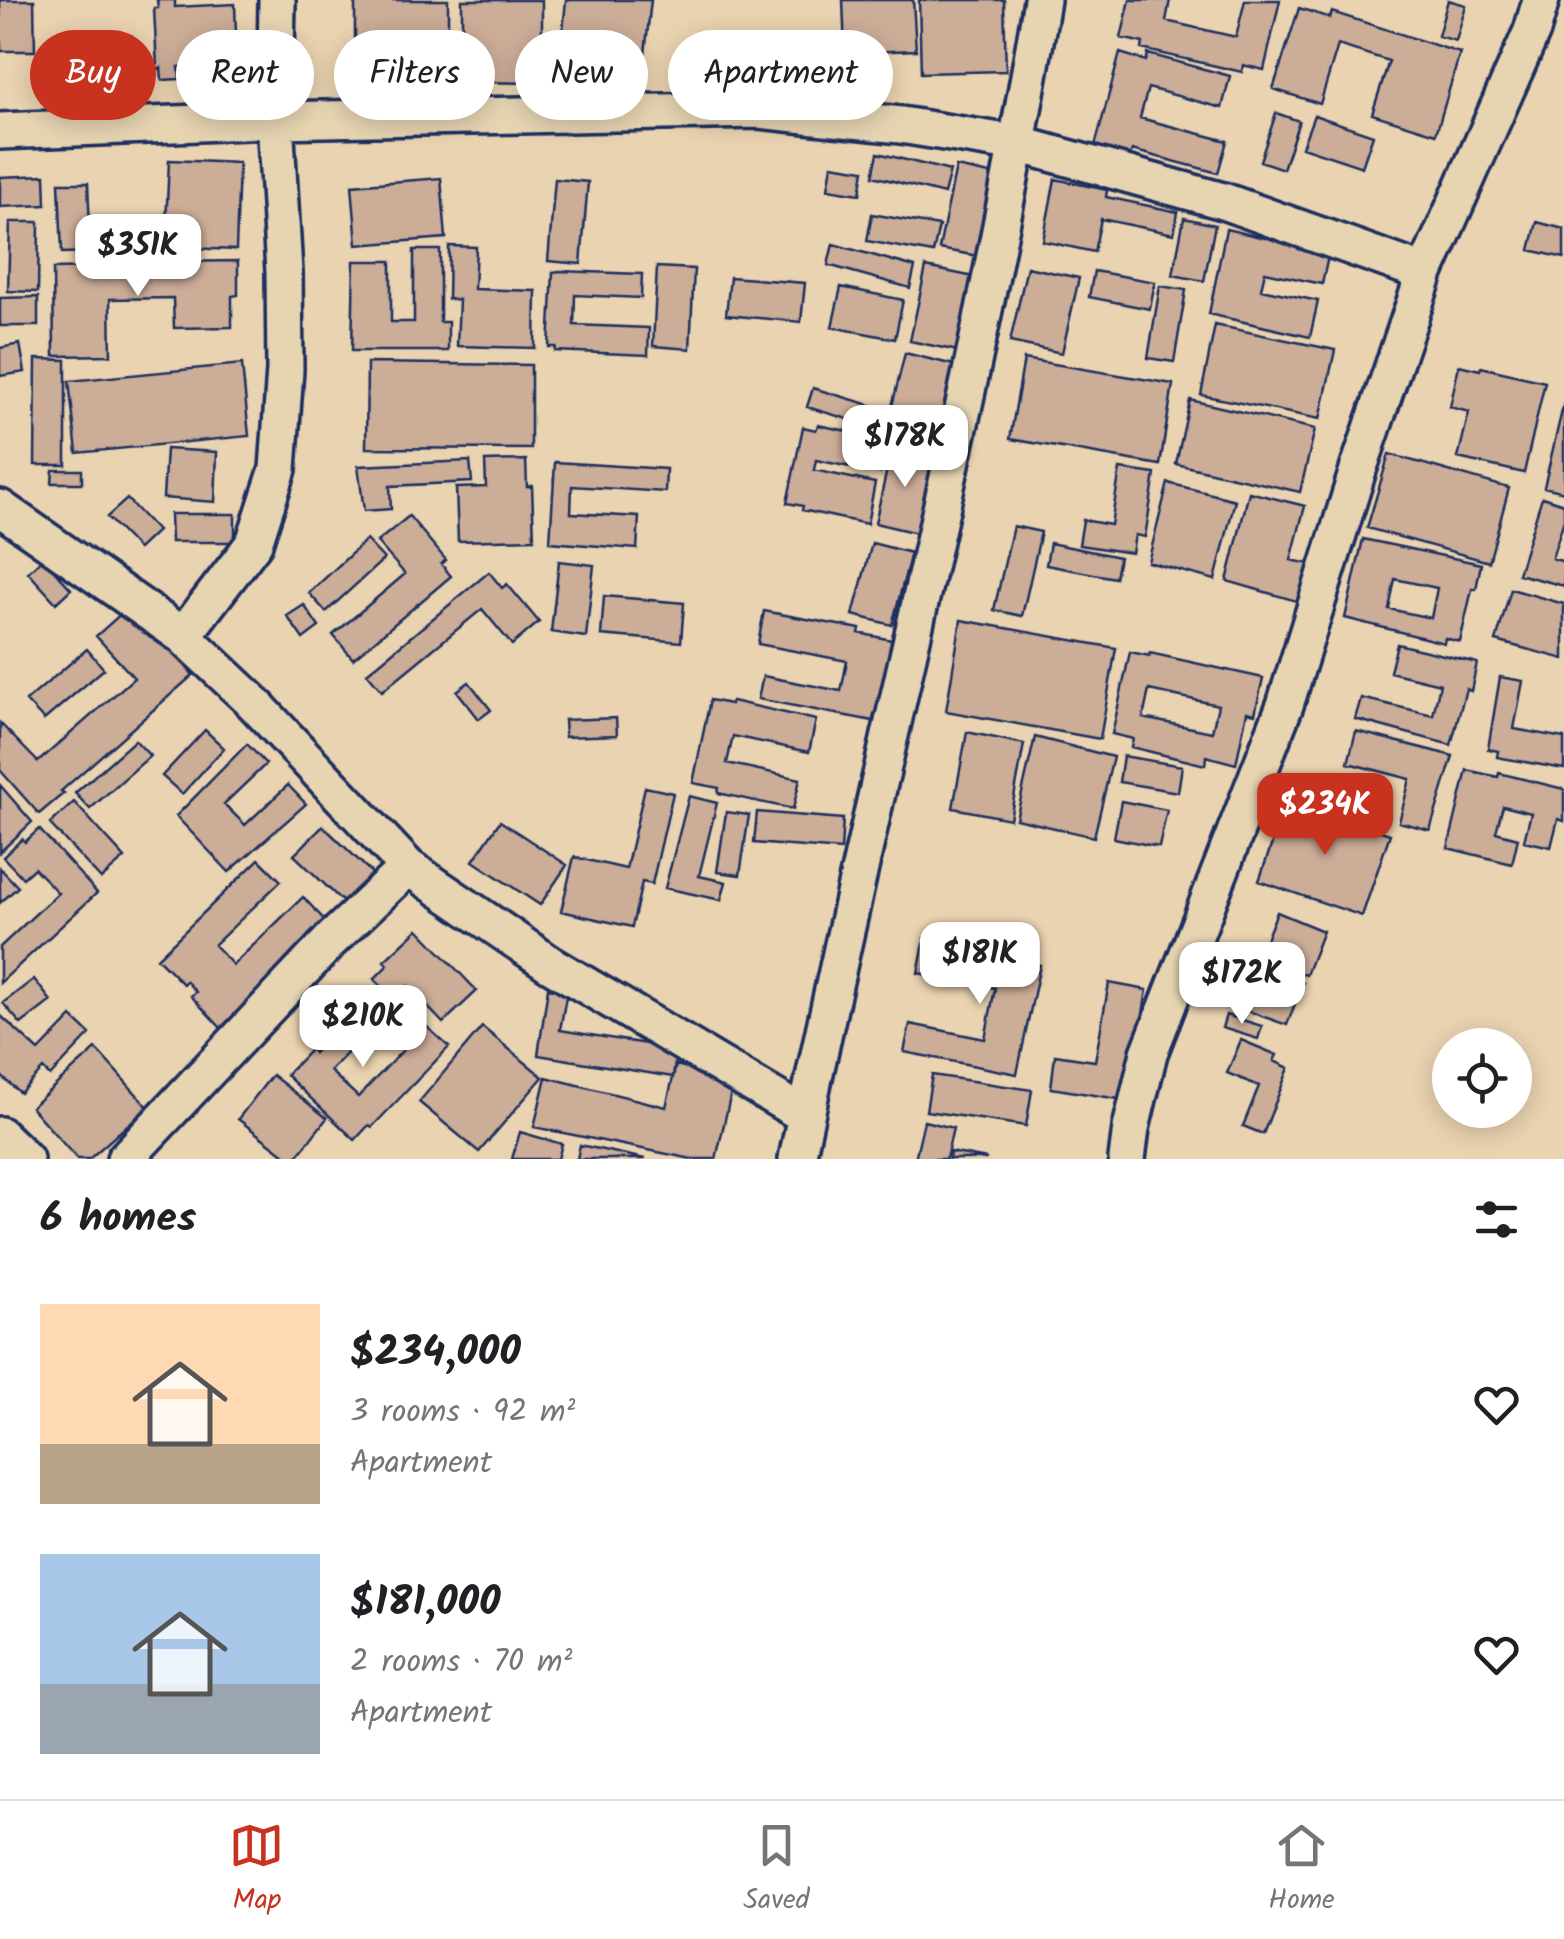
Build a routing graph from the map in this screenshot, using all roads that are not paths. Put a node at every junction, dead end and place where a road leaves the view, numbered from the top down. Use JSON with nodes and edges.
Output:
{"nodes":[{"id":1,"x":277,"y":0,"type":"edge"},
{"id":2,"x":1042,"y":0,"type":"edge"},
{"id":3,"x":1542,"y":0,"type":"edge"},
{"id":4,"x":276,"y":30,"type":"edge"},
{"id":5,"x":314,"y":119,"type":"edge"},
{"id":6,"x":275,"y":120,"type":"joint"},
{"id":7,"x":0,"y":131,"type":"edge"},
{"id":8,"x":1018,"y":144,"type":"junction"},
{"id":9,"x":1425,"y":273,"type":"junction"},
{"id":10,"x":0,"y":508,"type":"edge"},
{"id":11,"x":183,"y":636,"type":"junction"},
{"id":12,"x":408,"y":867,"type":"junction"},
{"id":13,"x":806,"y":1116,"type":"junction"},
{"id":14,"x":0,"y":1135,"type":"edge"},
{"id":15,"x":25,"y":1159,"type":"edge"},
{"id":16,"x":124,"y":1159,"type":"edge"},
{"id":17,"x":798,"y":1159,"type":"edge"},
{"id":18,"x":1127,"y":1159,"type":"edge"}],
"edges":[{"from":1,"to":4,"type":"street"},
{"from":2,"to":8,"type":"street"},
{"from":3,"to":9,"type":"street"},
{"from":5,"to":8,"type":"street"},
{"from":6,"to":7,"type":"street"},
{"from":6,"to":11,"type":"street"},
{"from":8,"to":9,"type":"street"},
{"from":8,"to":13,"type":"street"},
{"from":9,"to":18,"type":"street"},
{"from":10,"to":11,"type":"street"},
{"from":11,"to":12,"type":"street"},
{"from":12,"to":13,"type":"street"},
{"from":12,"to":16,"type":"street"},
{"from":13,"to":17,"type":"street"},
{"from":14,"to":15,"type":"street"}]}
